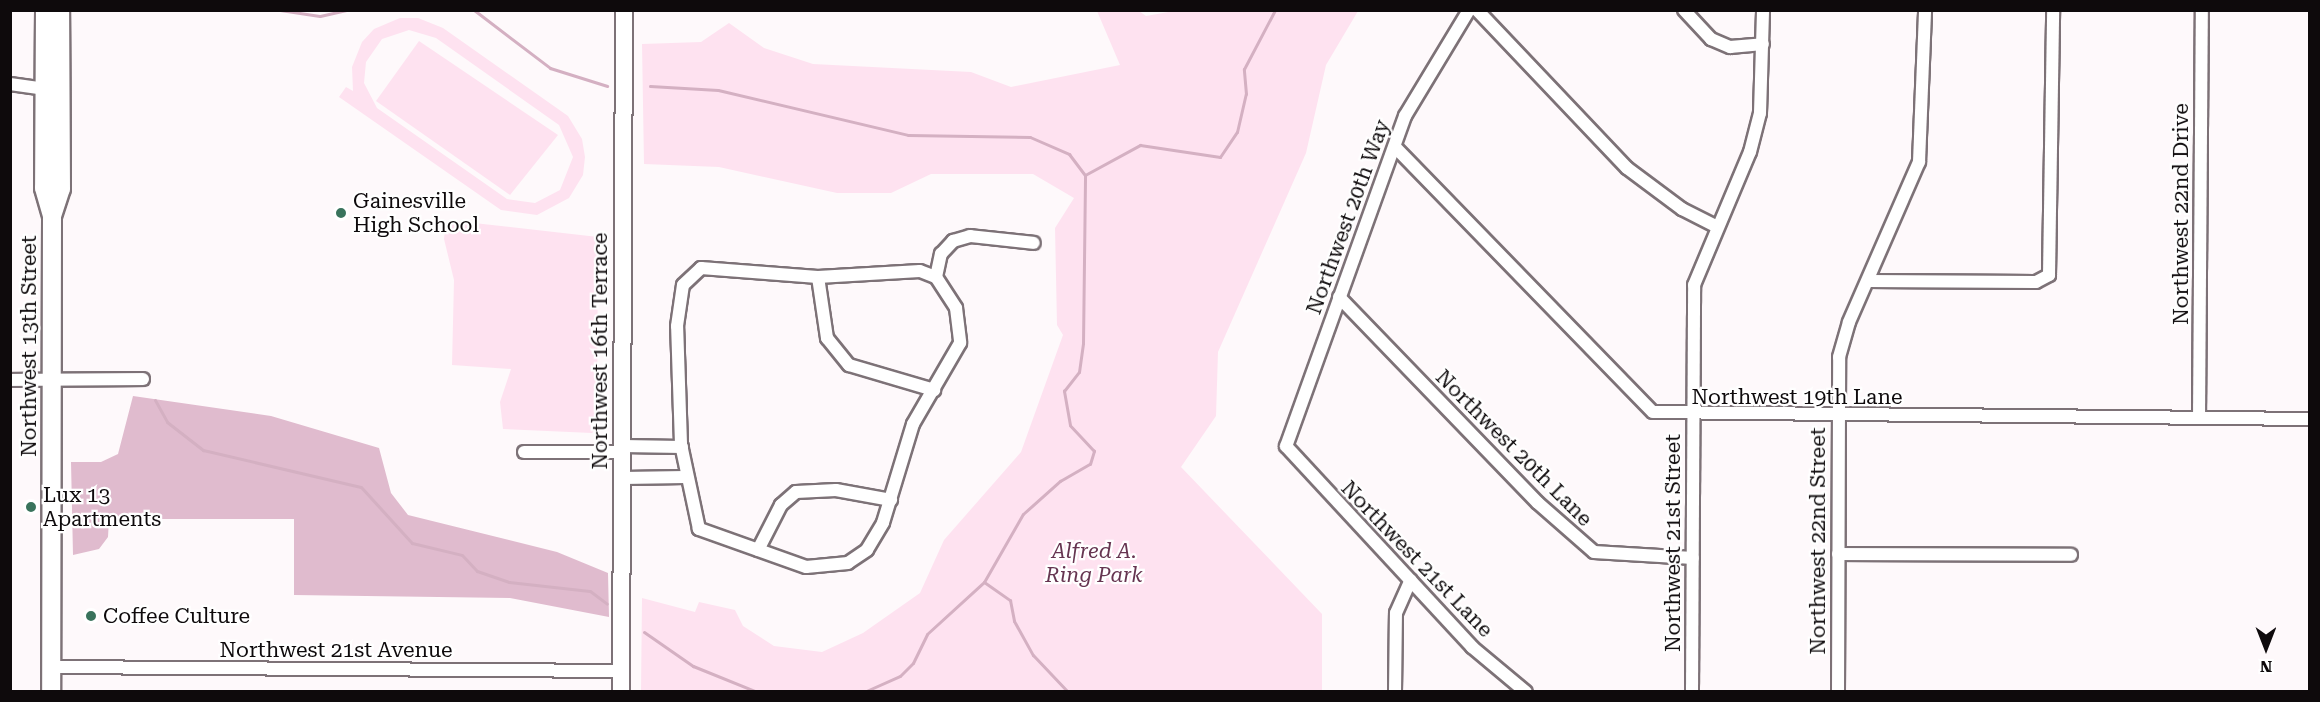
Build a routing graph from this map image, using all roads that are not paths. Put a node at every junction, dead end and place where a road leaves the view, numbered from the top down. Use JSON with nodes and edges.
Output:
{"nodes":[{"id":1,"x":45,"y":10,"type":"edge"},
{"id":2,"x":60,"y":10,"type":"edge"},
{"id":3,"x":624,"y":10,"type":"edge"},
{"id":4,"x":1469,"y":10,"type":"edge"},
{"id":5,"x":1477,"y":10,"type":"edge"},
{"id":6,"x":1684,"y":10,"type":"edge"},
{"id":7,"x":1763,"y":10,"type":"edge"},
{"id":8,"x":1924,"y":10,"type":"edge"},
{"id":9,"x":2053,"y":10,"type":"edge"},
{"id":10,"x":2202,"y":10,"type":"edge"},
{"id":11,"x":1763,"y":44,"type":"junction"},
{"id":12,"x":15,"y":84,"type":"edge"},
{"id":13,"x":44,"y":85,"type":"junction"},
{"id":14,"x":1396,"y":148,"type":"junction"},
{"id":15,"x":61,"y":189,"type":"junction"},
{"id":16,"x":52,"y":216,"type":"junction"},
{"id":17,"x":1717,"y":227,"type":"junction"},
{"id":18,"x":1034,"y":243,"type":"dead end"},
{"id":19,"x":818,"y":277,"type":"junction"},
{"id":20,"x":936,"y":278,"type":"junction"},
{"id":21,"x":1868,"y":281,"type":"junction"},
{"id":22,"x":1340,"y":297,"type":"junction"},
{"id":23,"x":143,"y":379,"type":"dead end"},
{"id":24,"x":10,"y":380,"type":"edge"},
{"id":25,"x":52,"y":380,"type":"junction"},
{"id":26,"x":934,"y":390,"type":"junction"},
{"id":27,"x":1692,"y":416,"type":"junction"},
{"id":28,"x":1838,"y":416,"type":"junction"},
{"id":29,"x":2199,"y":418,"type":"junction"},
{"id":30,"x":2310,"y":419,"type":"edge"},
{"id":31,"x":1286,"y":446,"type":"joint"},
{"id":32,"x":682,"y":447,"type":"junction"},
{"id":33,"x":623,"y":449,"type":"junction"},
{"id":34,"x":524,"y":452,"type":"dead end"},
{"id":35,"x":685,"y":477,"type":"junction"},
{"id":36,"x":623,"y":478,"type":"junction"},
{"id":37,"x":891,"y":500,"type":"junction"},
{"id":38,"x":758,"y":550,"type":"junction"},
{"id":39,"x":1838,"y":554,"type":"junction"},
{"id":40,"x":2071,"y":555,"type":"dead end"},
{"id":41,"x":1693,"y":558,"type":"junction"},
{"id":42,"x":1411,"y":580,"type":"junction"},
{"id":43,"x":51,"y":668,"type":"junction"},
{"id":44,"x":621,"y":671,"type":"junction"},
{"id":45,"x":51,"y":692,"type":"edge"},
{"id":46,"x":621,"y":692,"type":"edge"},
{"id":47,"x":1395,"y":692,"type":"edge"},
{"id":48,"x":1526,"y":692,"type":"edge"},
{"id":49,"x":1692,"y":692,"type":"edge"},
{"id":50,"x":1838,"y":692,"type":"edge"}],
"edges":[{"from":1,"to":13,"type":"main road","name":"Northwest 13th Street"},
{"from":2,"to":15,"type":"main road","name":"Northwest 13th Street"},
{"from":3,"to":33,"type":"street","name":"Northwest 16th Terrace"},
{"from":4,"to":14,"type":"street","name":"Northwest 20th Way"},
{"from":5,"to":17,"type":"street"},
{"from":6,"to":11,"type":"street"},
{"from":7,"to":11,"type":"street","name":"Northwest 21st Street"},
{"from":8,"to":21,"type":"street","name":"Northwest 22nd Street"},
{"from":9,"to":21,"type":"street"},
{"from":10,"to":29,"type":"street","name":"Northwest 22nd Drive"},
{"from":11,"to":17,"type":"street","name":"Northwest 21st Street"},
{"from":12,"to":13,"type":"street"},
{"from":13,"to":15,"type":"main road"},
{"from":13,"to":16,"type":"main road","name":"Northwest 13th Street"},
{"from":14,"to":22,"type":"street","name":"Northwest 20th Way"},
{"from":14,"to":27,"type":"street","name":"Northwest 19th Lane"},
{"from":15,"to":16,"type":"main road","name":"Northwest 13th Street"},
{"from":16,"to":25,"type":"main road","name":"Northwest 13th Street"},
{"from":17,"to":27,"type":"street","name":"Northwest 21st Street"},
{"from":18,"to":20,"type":"street"},
{"from":19,"to":20,"type":"street"},
{"from":19,"to":26,"type":"street"},
{"from":19,"to":32,"type":"street"},
{"from":20,"to":26,"type":"street"},
{"from":21,"to":28,"type":"street","name":"Northwest 22nd Street"},
{"from":22,"to":31,"type":"street","name":"Northwest 20th Way"},
{"from":22,"to":41,"type":"street","name":"Northwest 20th Lane"},
{"from":23,"to":25,"type":"street"},
{"from":24,"to":25,"type":"street"},
{"from":25,"to":43,"type":"main road","name":"Northwest 13th Street"},
{"from":26,"to":37,"type":"street"},
{"from":27,"to":28,"type":"street","name":"Northwest 19th Lane"},
{"from":27,"to":41,"type":"street","name":"Northwest 21st Street"},
{"from":28,"to":29,"type":"street","name":"Northwest 19th Lane"},
{"from":28,"to":39,"type":"street","name":"Northwest 22nd Street"},
{"from":29,"to":30,"type":"street","name":"Northwest 19th Lane"},
{"from":31,"to":42,"type":"street","name":"Northwest 21st Lane"},
{"from":32,"to":33,"type":"street"},
{"from":32,"to":35,"type":"street"},
{"from":33,"to":34,"type":"street"},
{"from":33,"to":36,"type":"street","name":"Northwest 16th Terrace"},
{"from":35,"to":36,"type":"street"},
{"from":35,"to":38,"type":"street"},
{"from":36,"to":44,"type":"street","name":"Northwest 16th Terrace"},
{"from":37,"to":38,"type":"street"},
{"from":37,"to":38,"type":"street"},
{"from":39,"to":40,"type":"street"},
{"from":39,"to":50,"type":"street","name":"Northwest 22nd Street"},
{"from":41,"to":49,"type":"street","name":"Northwest 21st Street"},
{"from":42,"to":47,"type":"street"},
{"from":42,"to":48,"type":"street","name":"Northwest 21st Lane"},
{"from":43,"to":44,"type":"street","name":"Northwest 21st Avenue"},
{"from":43,"to":45,"type":"main road","name":"Northwest 13th Street"},
{"from":44,"to":46,"type":"street","name":"Northwest 16th Terrace"}]}
